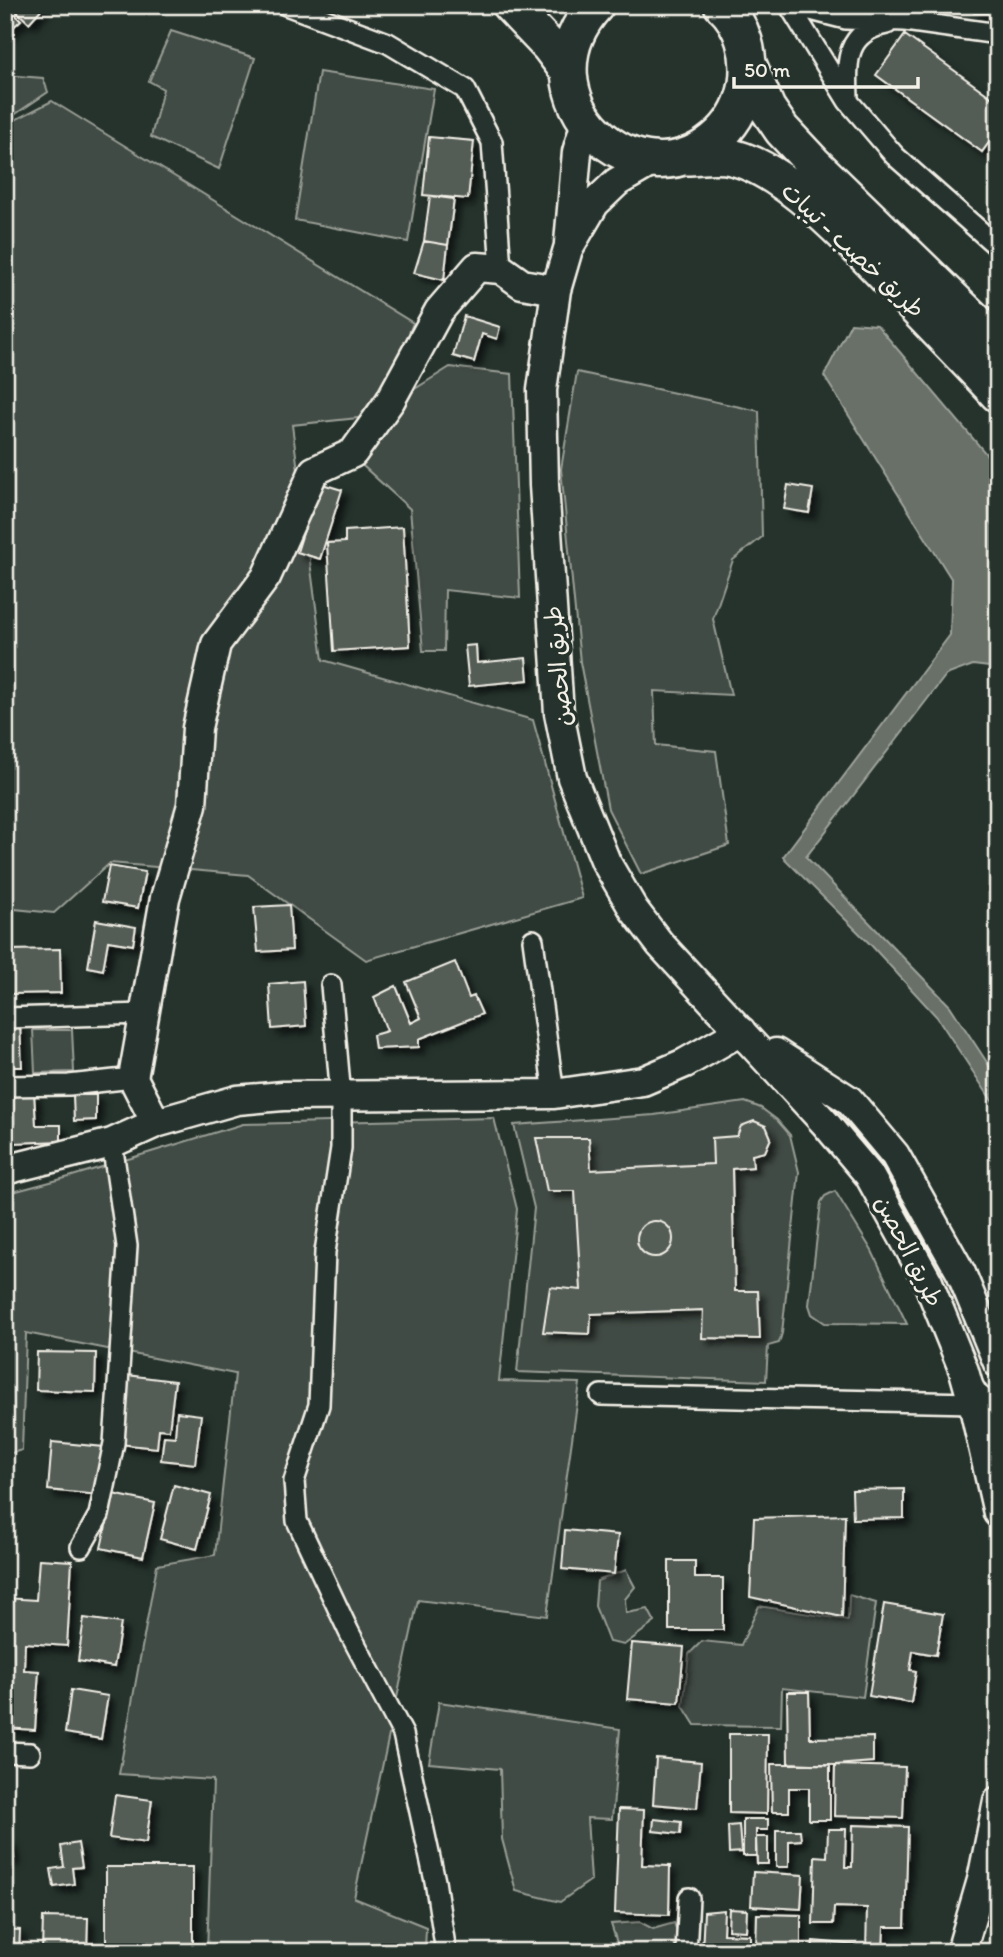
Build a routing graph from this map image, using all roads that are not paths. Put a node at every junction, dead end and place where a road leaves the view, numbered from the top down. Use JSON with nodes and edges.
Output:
{"nodes":[{"id":1,"x":286,"y":5,"type":"edge"},
{"id":2,"x":510,"y":5,"type":"edge"},
{"id":3,"x":596,"y":5,"type":"edge"},
{"id":4,"x":722,"y":5,"type":"edge"},
{"id":5,"x":790,"y":5,"type":"edge"},
{"id":6,"x":905,"y":21,"type":"junction"},
{"id":7,"x":998,"y":34,"type":"edge"},
{"id":8,"x":749,"y":66,"type":"junction"},
{"id":9,"x":568,"y":71,"type":"junction"},
{"id":10,"x":848,"y":101,"type":"junction"},
{"id":11,"x":586,"y":122,"type":"junction"},
{"id":12,"x":669,"y":158,"type":"junction"},
{"id":13,"x":998,"y":247,"type":"edge"},
{"id":14,"x":568,"y":249,"type":"junction"},
{"id":15,"x":501,"y":270,"type":"junction"},
{"id":16,"x":556,"y":290,"type":"junction"},
{"id":17,"x":998,"y":343,"type":"edge"},
{"id":18,"x":998,"y":394,"type":"edge"},
{"id":19,"x":533,"y":940,"type":"dead end"},
{"id":20,"x":331,"y":985,"type":"dead end"},
{"id":21,"x":145,"y":1014,"type":"junction"},
{"id":22,"x":5,"y":1017,"type":"edge"},
{"id":23,"x":741,"y":1031,"type":"junction"},
{"id":24,"x":134,"y":1078,"type":"junction"},
{"id":25,"x":5,"y":1086,"type":"edge"},
{"id":26,"x":554,"y":1094,"type":"junction"},
{"id":27,"x":341,"y":1097,"type":"junction"},
{"id":28,"x":156,"y":1124,"type":"junction"},
{"id":29,"x":112,"y":1143,"type":"junction"},
{"id":30,"x":895,"y":1155,"type":"junction"},
{"id":31,"x":5,"y":1170,"type":"edge"},
{"id":32,"x":998,"y":1329,"type":"edge"},
{"id":33,"x":998,"y":1363,"type":"edge"},
{"id":34,"x":601,"y":1395,"type":"dead end"},
{"id":35,"x":990,"y":1408,"type":"edge"},
{"id":36,"x":998,"y":1513,"type":"edge"},
{"id":37,"x":81,"y":1547,"type":"dead end"},
{"id":38,"x":5,"y":1752,"type":"edge"},
{"id":39,"x":30,"y":1753,"type":"dead end"},
{"id":40,"x":998,"y":1801,"type":"edge"},
{"id":41,"x":998,"y":1884,"type":"edge"},
{"id":42,"x":689,"y":1898,"type":"dead end"},
{"id":43,"x":446,"y":1952,"type":"edge"},
{"id":44,"x":686,"y":1952,"type":"edge"},
{"id":45,"x":961,"y":1952,"type":"edge"},
{"id":46,"x":970,"y":1952,"type":"edge"}],
"edges":[{"from":1,"to":15,"type":"street"},
{"from":2,"to":9,"type":"highway"},
{"from":3,"to":9,"type":"highway"},
{"from":4,"to":8,"type":"highway"},
{"from":5,"to":6,"type":"street"},
{"from":5,"to":10,"type":"street"},
{"from":6,"to":7,"type":"street"},
{"from":6,"to":10,"type":"street"},
{"from":8,"to":12,"type":"highway"},
{"from":8,"to":17,"type":"highway","name":"طريق خصب - تيبات"},
{"from":9,"to":11,"type":"highway"},
{"from":10,"to":13,"type":"street"},
{"from":11,"to":12,"type":"highway","name":"طريق خصب - تيبات"},
{"from":11,"to":14,"type":"street","name":"طريق الحصن"},
{"from":12,"to":14,"type":"street","name":"طريق الحصن"},
{"from":12,"to":18,"type":"highway","name":"طريق خصب - تيبات"},
{"from":14,"to":16,"type":"street","name":"طريق الحصن"},
{"from":15,"to":16,"type":"street"},
{"from":15,"to":21,"type":"street"},
{"from":16,"to":23,"type":"street","name":"طريق الحصن"},
{"from":19,"to":26,"type":"street"},
{"from":20,"to":27,"type":"street"},
{"from":21,"to":22,"type":"street"},
{"from":21,"to":24,"type":"street"},
{"from":23,"to":26,"type":"street"},
{"from":23,"to":30,"type":"street","name":"طريق الحصن"},
{"from":23,"to":35,"type":"street","name":"طريق الحصن"},
{"from":24,"to":25,"type":"street"},
{"from":24,"to":28,"type":"street"},
{"from":26,"to":27,"type":"street"},
{"from":27,"to":28,"type":"street"},
{"from":27,"to":43,"type":"street"},
{"from":28,"to":29,"type":"street"},
{"from":29,"to":31,"type":"street"},
{"from":29,"to":37,"type":"street"},
{"from":30,"to":32,"type":"street"},
{"from":30,"to":33,"type":"street","name":"طريق الحصن"},
{"from":34,"to":35,"type":"street"},
{"from":35,"to":36,"type":"street","name":"طريق الحصن"},
{"from":38,"to":39,"type":"street"},
{"from":40,"to":45,"type":"street"},
{"from":41,"to":46,"type":"street"},
{"from":42,"to":44,"type":"street"}]}
